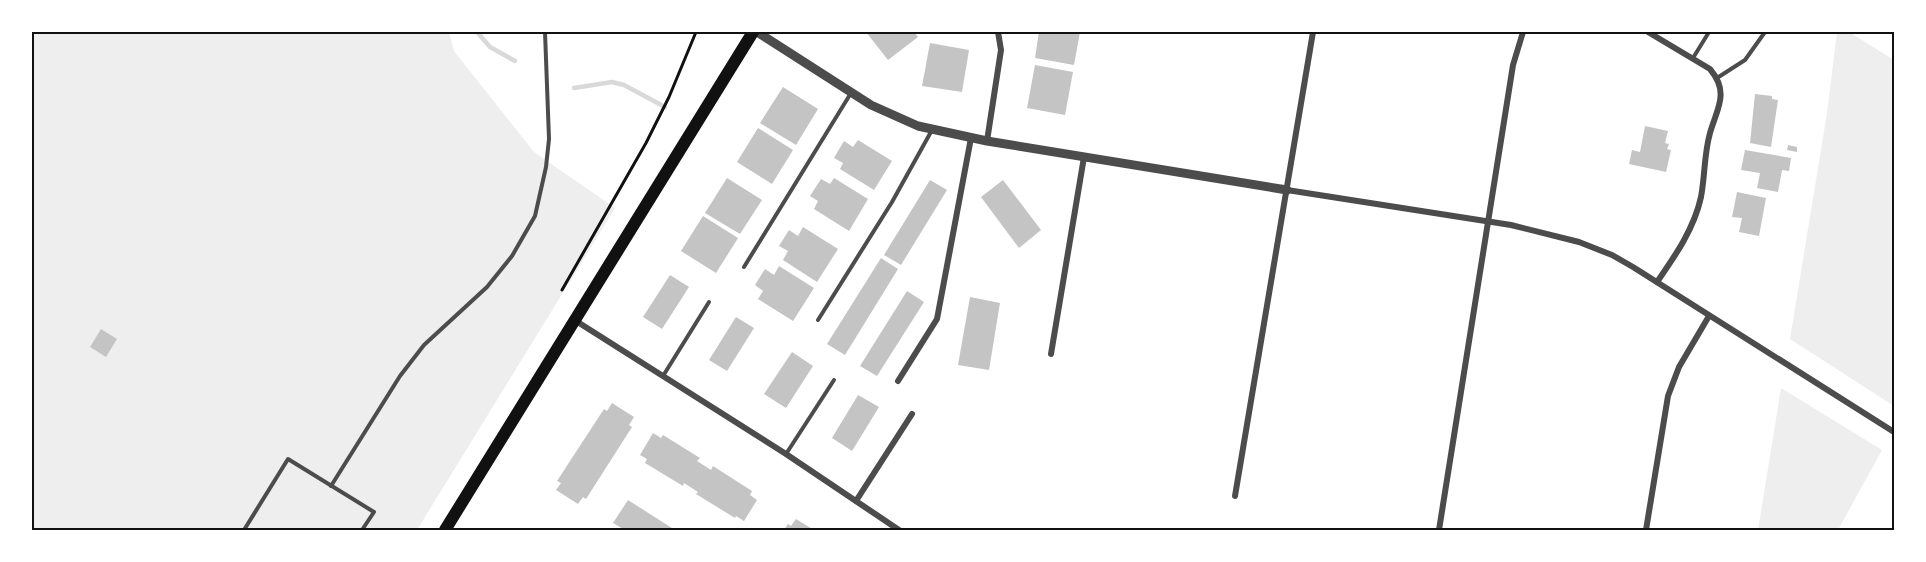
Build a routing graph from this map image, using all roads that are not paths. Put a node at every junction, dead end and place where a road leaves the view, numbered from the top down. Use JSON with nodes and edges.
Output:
{"nodes":[{"id":1,"x":545,"y":32,"type":"edge"},
{"id":2,"x":755,"y":32,"type":"edge"},
{"id":3,"x":998,"y":32,"type":"edge"},
{"id":4,"x":1313,"y":32,"type":"edge"},
{"id":5,"x":1523,"y":32,"type":"edge"},
{"id":6,"x":1648,"y":32,"type":"edge"},
{"id":7,"x":1709,"y":32,"type":"edge"},
{"id":8,"x":1765,"y":32,"type":"edge"},
{"id":9,"x":1693,"y":58,"type":"junction"},
{"id":10,"x":1717,"y":78,"type":"junction"},
{"id":11,"x":851,"y":93,"type":"junction"},
{"id":12,"x":932,"y":130,"type":"junction"},
{"id":13,"x":970,"y":138,"type":"junction"},
{"id":14,"x":987,"y":141,"type":"junction"},
{"id":15,"x":1084,"y":157,"type":"junction"},
{"id":16,"x":1287,"y":189,"type":"junction"},
{"id":17,"x":1489,"y":222,"type":"junction"},
{"id":18,"x":744,"y":267,"type":"dead end"},
{"id":19,"x":1657,"y":282,"type":"junction"},
{"id":20,"x":709,"y":302,"type":"dead end"},
{"id":21,"x":1708,"y":316,"type":"junction"},
{"id":22,"x":818,"y":320,"type":"dead end"},
{"id":23,"x":576,"y":321,"type":"junction"},
{"id":24,"x":1051,"y":354,"type":"dead end"},
{"id":25,"x":663,"y":377,"type":"junction"},
{"id":26,"x":834,"y":380,"type":"dead end"},
{"id":27,"x":898,"y":381,"type":"dead end"},
{"id":28,"x":912,"y":414,"type":"dead end"},
{"id":29,"x":1894,"y":432,"type":"edge"},
{"id":30,"x":786,"y":454,"type":"junction"},
{"id":31,"x":331,"y":486,"type":"junction"},
{"id":32,"x":1235,"y":496,"type":"dead end"},
{"id":33,"x":856,"y":501,"type":"junction"},
{"id":34,"x":244,"y":531,"type":"edge"},
{"id":35,"x":362,"y":531,"type":"edge"},
{"id":36,"x":445,"y":531,"type":"edge"},
{"id":37,"x":899,"y":531,"type":"edge"},
{"id":38,"x":1438,"y":531,"type":"edge"},
{"id":39,"x":1647,"y":531,"type":"edge"}],
"edges":[{"from":1,"to":31,"type":"lane"},
{"from":2,"to":11,"type":"street"},
{"from":2,"to":23,"type":"main road"},
{"from":3,"to":14,"type":"street"},
{"from":4,"to":16,"type":"street"},
{"from":5,"to":17,"type":"street"},
{"from":6,"to":9,"type":"street"},
{"from":7,"to":9,"type":"lane"},
{"from":8,"to":10,"type":"lane"},
{"from":9,"to":10,"type":"street"},
{"from":10,"to":19,"type":"street"},
{"from":11,"to":12,"type":"street"},
{"from":11,"to":18,"type":"lane"},
{"from":12,"to":13,"type":"street"},
{"from":12,"to":22,"type":"lane"},
{"from":13,"to":14,"type":"street"},
{"from":13,"to":27,"type":"street"},
{"from":14,"to":15,"type":"street"},
{"from":15,"to":16,"type":"street"},
{"from":15,"to":24,"type":"street"},
{"from":16,"to":17,"type":"street"},
{"from":16,"to":32,"type":"street"},
{"from":17,"to":19,"type":"street"},
{"from":17,"to":38,"type":"street"},
{"from":19,"to":21,"type":"street"},
{"from":20,"to":25,"type":"lane"},
{"from":21,"to":29,"type":"street"},
{"from":21,"to":39,"type":"street"},
{"from":23,"to":25,"type":"street"},
{"from":23,"to":36,"type":"main road"},
{"from":25,"to":30,"type":"street"},
{"from":26,"to":30,"type":"lane"},
{"from":28,"to":33,"type":"street"},
{"from":30,"to":33,"type":"street"},
{"from":31,"to":34,"type":"lane"},
{"from":31,"to":35,"type":"lane"},
{"from":33,"to":37,"type":"street"}]}
